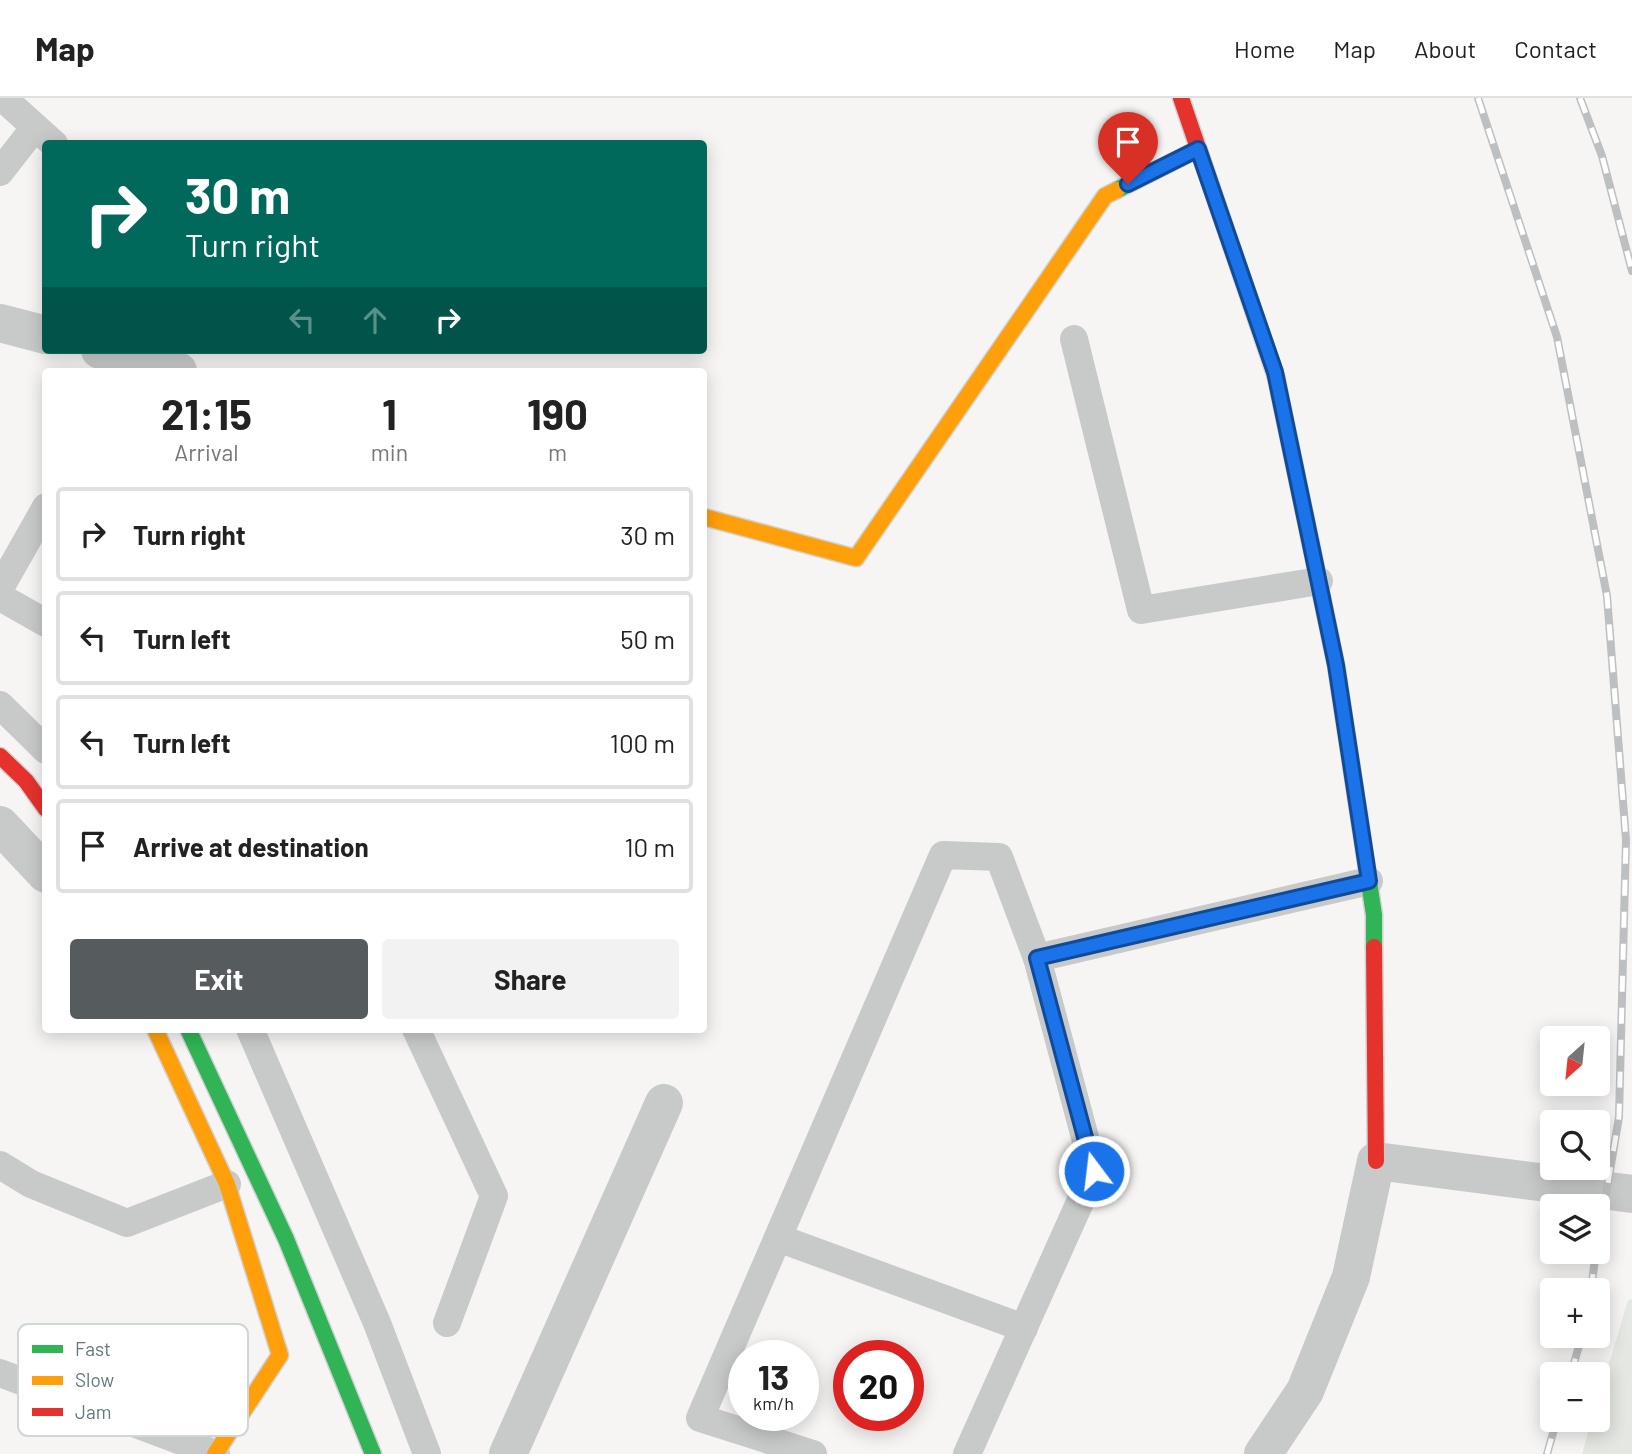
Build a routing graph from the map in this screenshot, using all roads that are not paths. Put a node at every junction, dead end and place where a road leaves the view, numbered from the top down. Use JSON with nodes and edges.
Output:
{"nodes":[{"id":1,"x":3,"y":98,"type":"edge"},
{"id":2,"x":1181,"y":98,"type":"edge"},
{"id":3,"x":45,"y":135,"type":"edge"},
{"id":4,"x":1198,"y":149,"type":"junction"},
{"id":5,"x":0,"y":172,"type":"edge"},
{"id":6,"x":0,"y":323,"type":"edge"},
{"id":7,"x":42,"y":334,"type":"edge"},
{"id":8,"x":1074,"y":339,"type":"dead end"},
{"id":9,"x":117,"y":360,"type":"edge"},
{"id":10,"x":161,"y":368,"type":"edge"},
{"id":11,"x":42,"y":515,"type":"edge"},
{"id":12,"x":707,"y":525,"type":"edge"},
{"id":13,"x":1319,"y":581,"type":"junction"},
{"id":14,"x":0,"y":588,"type":"edge"},
{"id":15,"x":0,"y":597,"type":"edge"},
{"id":16,"x":42,"y":621,"type":"edge"},
{"id":17,"x":0,"y":705,"type":"edge"},
{"id":18,"x":42,"y":746,"type":"edge"},
{"id":19,"x":0,"y":756,"type":"edge"},
{"id":20,"x":42,"y":803,"type":"edge"},
{"id":21,"x":0,"y":825,"type":"edge"},
{"id":22,"x":42,"y":870,"type":"edge"},
{"id":23,"x":1369,"y":881,"type":"junction"},
{"id":24,"x":1037,"y":958,"type":"junction"},
{"id":25,"x":157,"y":1033,"type":"edge"},
{"id":26,"x":190,"y":1033,"type":"edge"},
{"id":27,"x":252,"y":1033,"type":"edge"},
{"id":28,"x":418,"y":1033,"type":"edge"},
{"id":29,"x":664,"y":1103,"type":"dead end"},
{"id":30,"x":1376,"y":1161,"type":"junction"},
{"id":31,"x":0,"y":1165,"type":"edge"},
{"id":32,"x":227,"y":1184,"type":"junction"},
{"id":33,"x":1632,"y":1194,"type":"edge"},
{"id":34,"x":778,"y":1238,"type":"junction"},
{"id":35,"x":447,"y":1323,"type":"dead end"},
{"id":36,"x":1024,"y":1328,"type":"junction"},
{"id":37,"x":0,"y":1373,"type":"edge"},
{"id":38,"x":18,"y":1380,"type":"edge"},
{"id":39,"x":248,"y":1404,"type":"edge"},
{"id":40,"x":168,"y":1436,"type":"edge"},
{"id":41,"x":228,"y":1436,"type":"edge"},
{"id":42,"x":216,"y":1454,"type":"edge"},
{"id":43,"x":373,"y":1454,"type":"edge"},
{"id":44,"x":427,"y":1454,"type":"edge"},
{"id":45,"x":508,"y":1454,"type":"edge"},
{"id":46,"x":813,"y":1454,"type":"edge"},
{"id":47,"x":967,"y":1454,"type":"edge"},
{"id":48,"x":1263,"y":1454,"type":"edge"}],
"edges":[{"from":1,"to":3,"type":"lane"},
{"from":2,"to":4,"type":"street"},
{"from":3,"to":5,"type":"lane"},
{"from":4,"to":12,"type":"street"},
{"from":4,"to":13,"type":"street"},
{"from":6,"to":7,"type":"street"},
{"from":8,"to":13,"type":"lane"},
{"from":9,"to":10,"type":"street"},
{"from":11,"to":14,"type":"lane"},
{"from":13,"to":23,"type":"street"},
{"from":15,"to":16,"type":"lane"},
{"from":17,"to":18,"type":"lane"},
{"from":19,"to":20,"type":"street"},
{"from":21,"to":22,"type":"street"},
{"from":23,"to":24,"type":"lane"},
{"from":23,"to":30,"type":"street"},
{"from":24,"to":34,"type":"lane"},
{"from":24,"to":36,"type":"lane"},
{"from":25,"to":32,"type":"street"},
{"from":26,"to":43,"type":"street"},
{"from":27,"to":44,"type":"lane"},
{"from":28,"to":35,"type":"lane"},
{"from":29,"to":45,"type":"street"},
{"from":30,"to":33,"type":"street"},
{"from":30,"to":48,"type":"street"},
{"from":31,"to":32,"type":"lane"},
{"from":32,"to":39,"type":"street"},
{"from":34,"to":36,"type":"lane"},
{"from":34,"to":46,"type":"lane"},
{"from":36,"to":47,"type":"lane"},
{"from":37,"to":38,"type":"lane"},
{"from":40,"to":42,"type":"lane"},
{"from":41,"to":42,"type":"street"}]}
